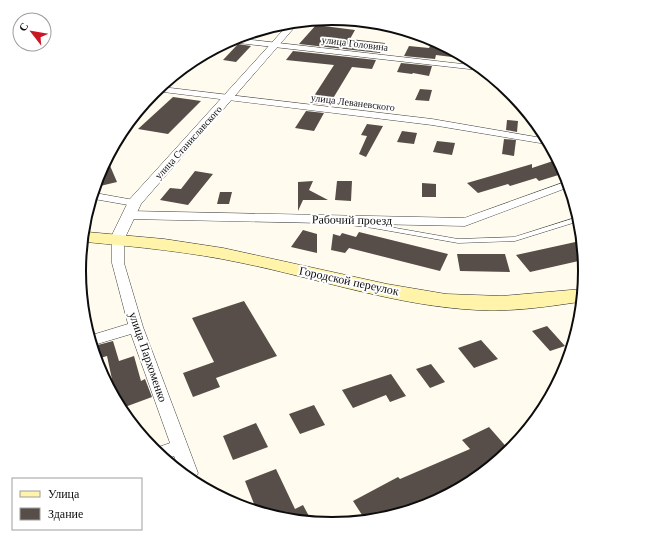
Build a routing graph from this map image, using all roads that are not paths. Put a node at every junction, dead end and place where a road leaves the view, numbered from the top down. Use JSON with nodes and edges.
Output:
{"nodes":[{"id":1,"x":287,"y":30,"type":"edge"},
{"id":2,"x":245,"y":41,"type":"edge"},
{"id":3,"x":274,"y":44,"type":"junction"},
{"id":4,"x":471,"y":67,"type":"edge"},
{"id":5,"x":166,"y":90,"type":"edge"},
{"id":6,"x":228,"y":98,"type":"junction"},
{"id":7,"x":541,"y":141,"type":"edge"},
{"id":8,"x":563,"y":186,"type":"edge"},
{"id":9,"x":98,"y":197,"type":"edge"},
{"id":10,"x":134,"y":203,"type":"junction"},
{"id":11,"x":129,"y":215,"type":"junction"},
{"id":12,"x":327,"y":219,"type":"junction"},
{"id":13,"x":573,"y":221,"type":"edge"},
{"id":14,"x":89,"y":237,"type":"edge"},
{"id":15,"x":118,"y":239,"type":"junction"},
{"id":16,"x":577,"y":295,"type":"edge"},
{"id":17,"x":136,"y":327,"type":"junction"},
{"id":18,"x":96,"y":339,"type":"edge"},
{"id":19,"x":178,"y":447,"type":"junction"},
{"id":20,"x":166,"y":452,"type":"edge"},
{"id":21,"x":188,"y":469,"type":"edge"}],
"edges":[{"from":1,"to":3,"type":"street","name":"улица Станиславского"},
{"from":2,"to":3,"type":"street","name":"улица Головина"},
{"from":3,"to":4,"type":"street","name":"улица Головина"},
{"from":3,"to":6,"type":"street","name":"улица Станиславского"},
{"from":5,"to":6,"type":"street","name":"улица Леваневского"},
{"from":6,"to":7,"type":"street","name":"улица Леваневского"},
{"from":6,"to":10,"type":"street","name":"улица Станиславского"},
{"from":8,"to":12,"type":"street","name":"Рабочий проезд"},
{"from":9,"to":10,"type":"street"},
{"from":10,"to":11,"type":"street","name":"улица Станиславского"},
{"from":11,"to":12,"type":"street","name":"Рабочий проезд"},
{"from":11,"to":15,"type":"street","name":"улица Станиславского"},
{"from":12,"to":13,"type":"lane"},
{"from":14,"to":15,"type":"main road"},
{"from":15,"to":16,"type":"main road","name":"Городской переулок"},
{"from":15,"to":17,"type":"street","name":"улица Пархоменко"},
{"from":17,"to":18,"type":"street"},
{"from":17,"to":19,"type":"street","name":"улица Пархоменко"},
{"from":19,"to":20,"type":"street"},
{"from":19,"to":21,"type":"street","name":"улица Пархоменко"}]}
